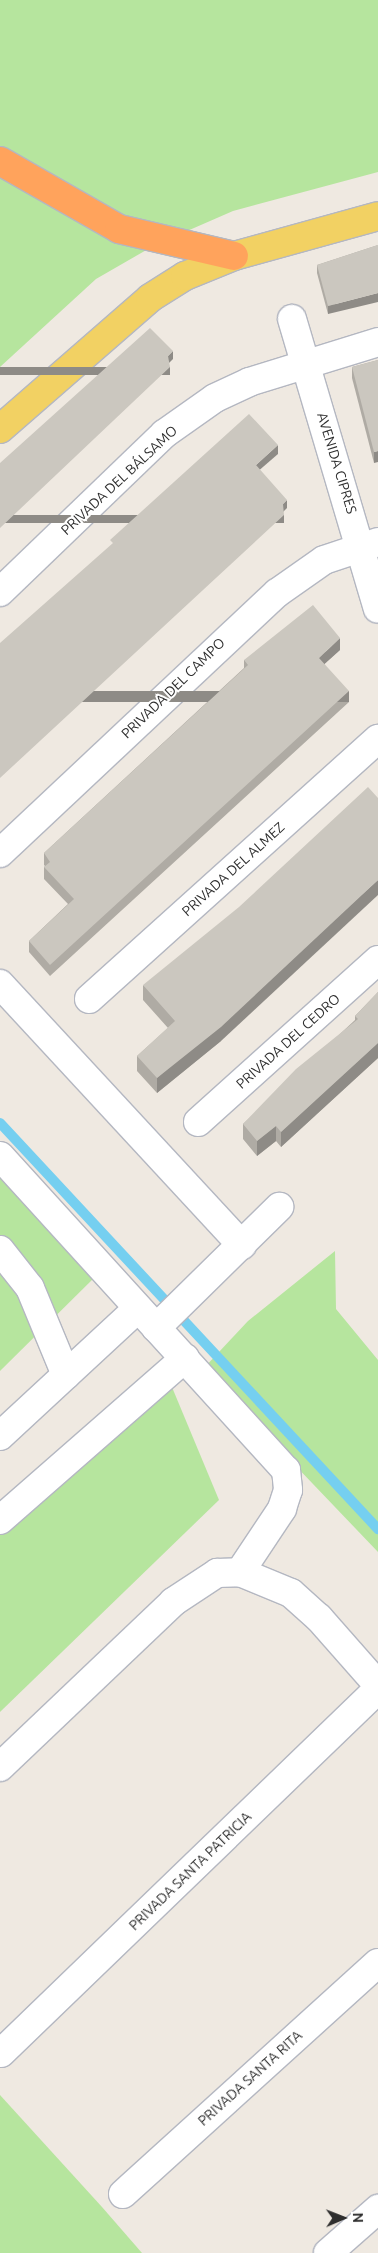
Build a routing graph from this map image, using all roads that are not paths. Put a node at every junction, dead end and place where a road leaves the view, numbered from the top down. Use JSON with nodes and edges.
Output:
{"nodes":[{"id":1,"x":0,"y":161,"type":"edge"},
{"id":2,"x":378,"y":216,"type":"edge"},
{"id":3,"x":234,"y":256,"type":"junction"},
{"id":4,"x":292,"y":319,"type":"dead end"},
{"id":5,"x":378,"y":342,"type":"edge"},
{"id":6,"x":306,"y":363,"type":"junction"},
{"id":7,"x":0,"y":430,"type":"edge"},
{"id":8,"x":370,"y":544,"type":"edge"},
{"id":9,"x":0,"y":592,"type":"edge"},
{"id":10,"x":378,"y":609,"type":"edge"},
{"id":11,"x":378,"y":739,"type":"edge"},
{"id":12,"x":0,"y":853,"type":"edge"},
{"id":13,"x":378,"y":960,"type":"edge"},
{"id":14,"x":0,"y":984,"type":"edge"},
{"id":15,"x":89,"y":999,"type":"dead end"},
{"id":16,"x":198,"y":1122,"type":"dead end"},
{"id":17,"x":0,"y":1156,"type":"edge"},
{"id":18,"x":279,"y":1207,"type":"dead end"},
{"id":19,"x":242,"y":1245,"type":"junction"},
{"id":20,"x":0,"y":1250,"type":"edge"},
{"id":21,"x":138,"y":1308,"type":"junction"},
{"id":22,"x":163,"y":1321,"type":"junction"},
{"id":23,"x":185,"y":1358,"type":"junction"},
{"id":24,"x":66,"y":1375,"type":"junction"},
{"id":25,"x":0,"y":1436,"type":"edge"},
{"id":26,"x":0,"y":1520,"type":"edge"},
{"id":27,"x":240,"y":1572,"type":"junction"},
{"id":28,"x":378,"y":1687,"type":"edge"},
{"id":29,"x":0,"y":1767,"type":"edge"},
{"id":30,"x":378,"y":1962,"type":"edge"},
{"id":31,"x":1,"y":2052,"type":"edge"},
{"id":32,"x":123,"y":2194,"type":"dead end"},
{"id":33,"x":378,"y":2208,"type":"edge"},
{"id":34,"x":328,"y":2253,"type":"edge"}],
"edges":[{"from":1,"to":3,"type":"highway"},
{"from":2,"to":3,"type":"main road"},
{"from":3,"to":7,"type":"main road"},
{"from":4,"to":6,"type":"street","name":"AVENIDA CIPRES"},
{"from":5,"to":6,"type":"street","name":"PRIVADA DEL BÁLSAMO"},
{"from":6,"to":8,"type":"street","name":"AVENIDA CIPRES"},
{"from":6,"to":9,"type":"street","name":"PRIVADA DEL BÁLSAMO"},
{"from":8,"to":10,"type":"street","name":"AVENIDA CIPRES"},
{"from":8,"to":12,"type":"street","name":"PRIVADA DEL CAMPO"},
{"from":11,"to":15,"type":"street","name":"PRIVADA DEL ALMEZ"},
{"from":13,"to":16,"type":"street","name":"PRIVADA DEL CEDRO"},
{"from":14,"to":19,"type":"street"},
{"from":17,"to":21,"type":"street"},
{"from":18,"to":19,"type":"street"},
{"from":19,"to":22,"type":"street"},
{"from":20,"to":24,"type":"street"},
{"from":21,"to":22,"type":"street"},
{"from":21,"to":24,"type":"street"},
{"from":22,"to":23,"type":"street"},
{"from":23,"to":26,"type":"street"},
{"from":23,"to":27,"type":"street"},
{"from":24,"to":25,"type":"street"},
{"from":27,"to":28,"type":"street"},
{"from":27,"to":29,"type":"street"},
{"from":28,"to":31,"type":"street","name":"PRIVADA SANTA PATRICIA"},
{"from":30,"to":32,"type":"street","name":"PRIVADA SANTA RITA"},
{"from":33,"to":34,"type":"street"}]}
